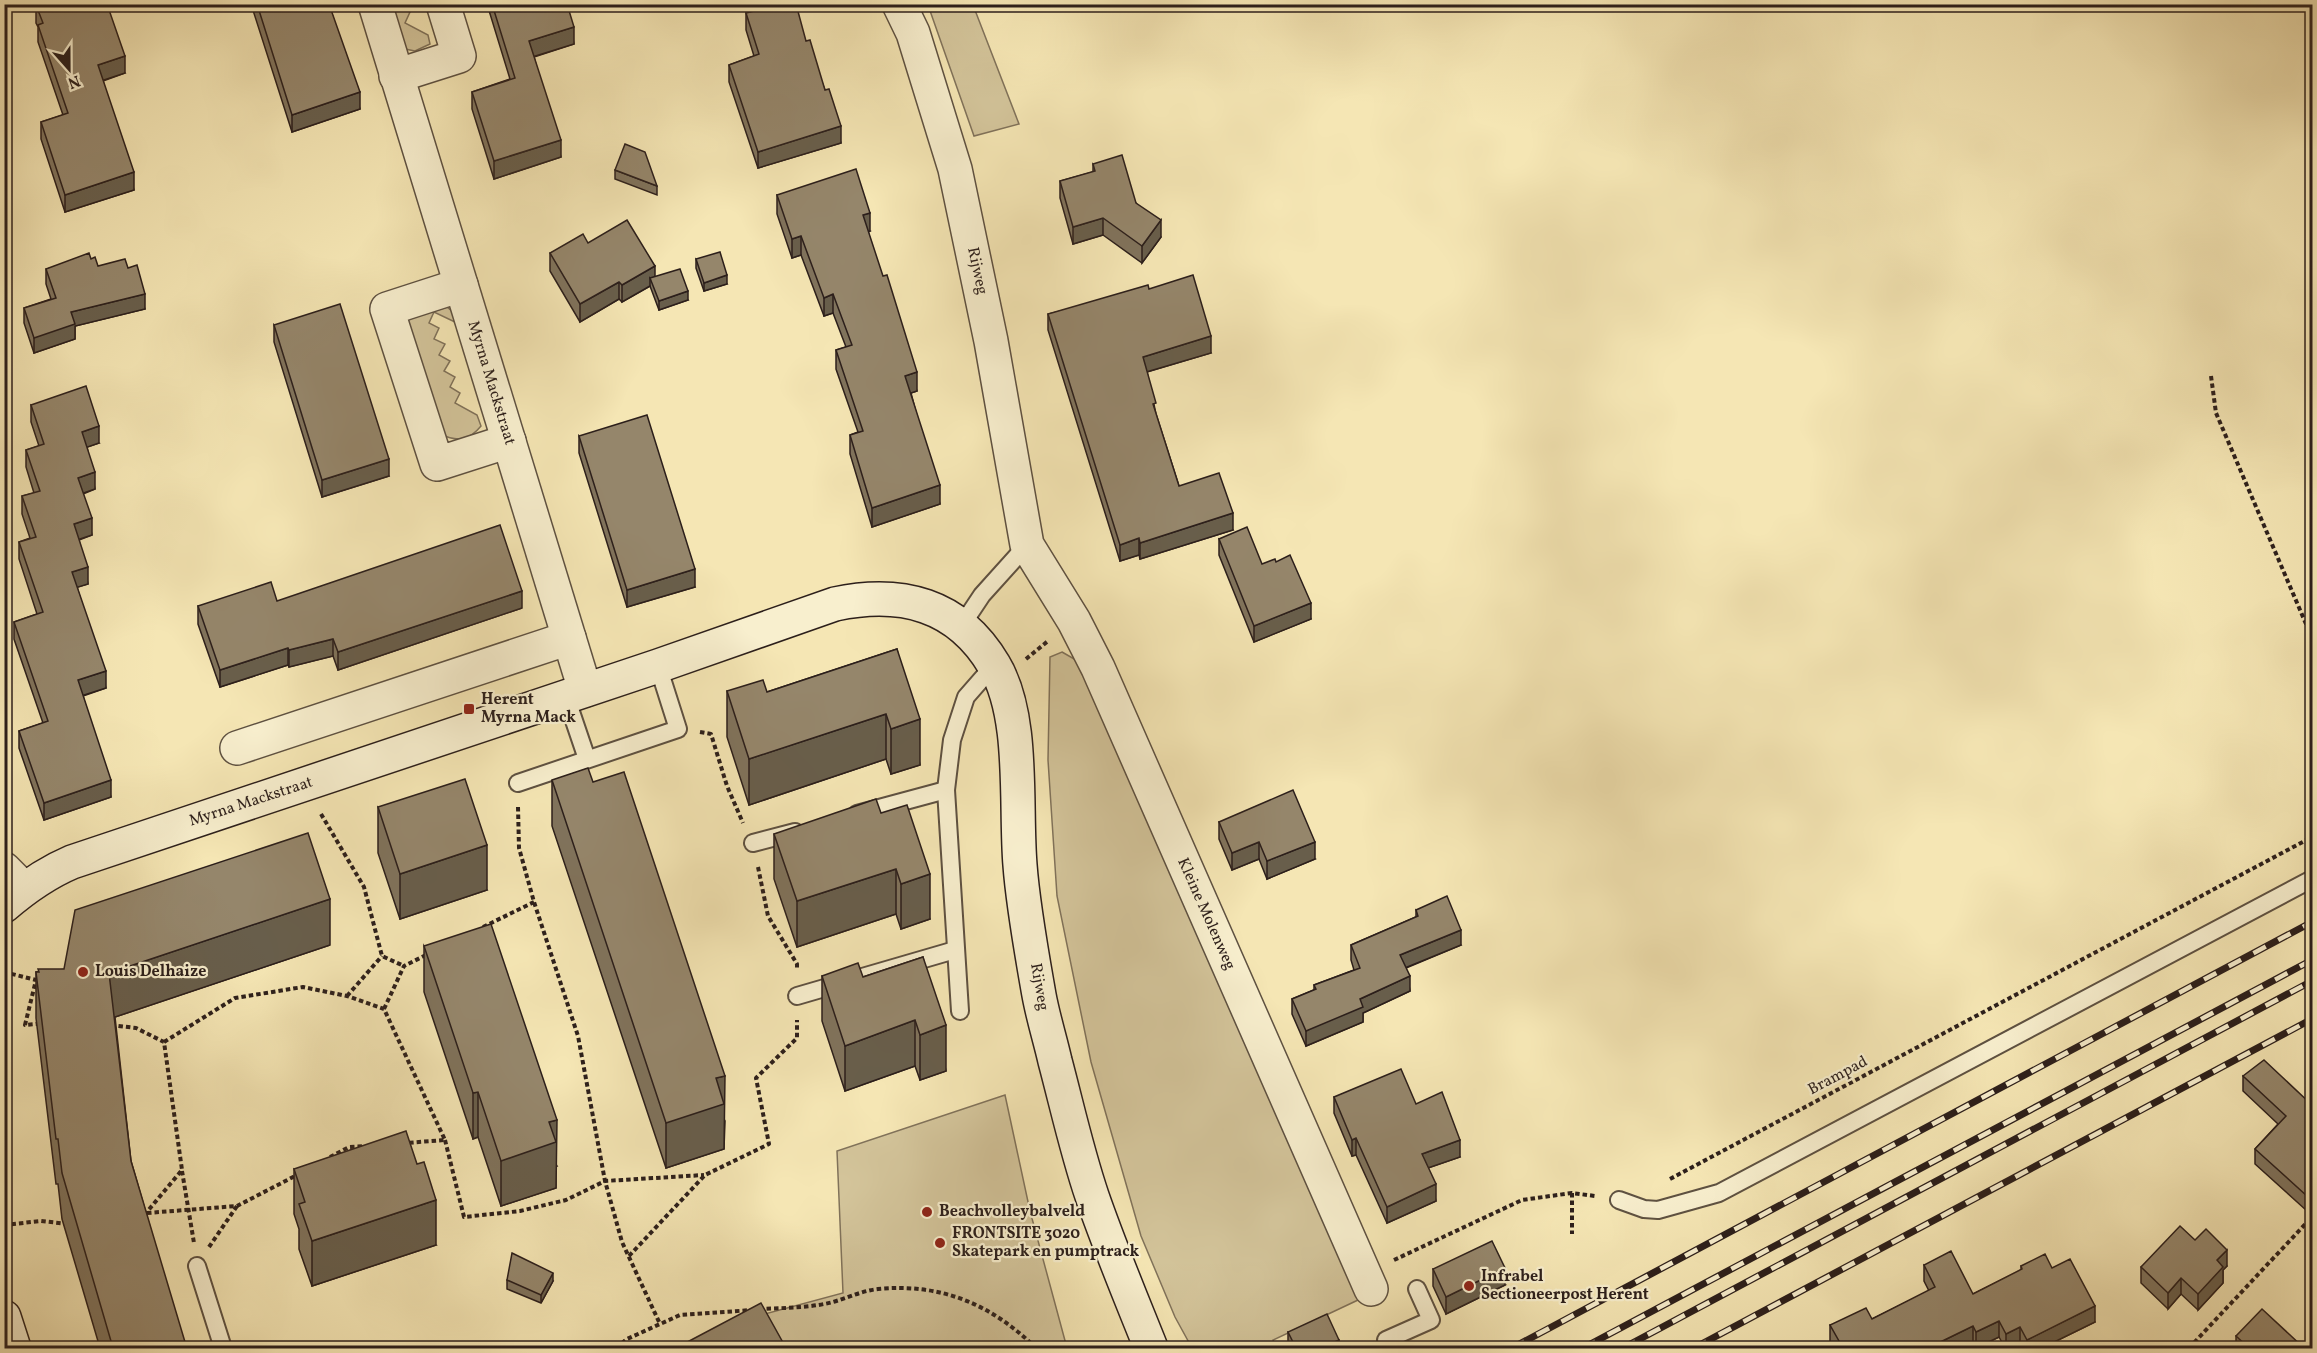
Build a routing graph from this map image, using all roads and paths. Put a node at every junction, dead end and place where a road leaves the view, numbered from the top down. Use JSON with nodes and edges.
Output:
{"nodes":[{"id":1,"x":375,"y":4,"type":"edge"},
{"id":2,"x":443,"y":4,"type":"edge"},
{"id":3,"x":899,"y":4,"type":"edge"},
{"id":4,"x":396,"y":76,"type":"junction"},
{"id":5,"x":461,"y":285,"type":"junction"},
{"id":6,"x":2211,"y":376,"type":"dead end"},
{"id":7,"x":509,"y":441,"type":"junction"},
{"id":8,"x":1028,"y":545,"type":"junction"},
{"id":9,"x":962,"y":625,"type":"junction"},
{"id":10,"x":569,"y":638,"type":"junction"},
{"id":11,"x":2313,"y":638,"type":"edge"},
{"id":12,"x":994,"y":665,"type":"junction"},
{"id":13,"x":658,"y":666,"type":"junction"},
{"id":14,"x":576,"y":694,"type":"junction"},
{"id":15,"x":678,"y":729,"type":"junction"},
{"id":16,"x":237,"y":748,"type":"dead end"},
{"id":17,"x":587,"y":759,"type":"junction"},
{"id":18,"x":518,"y":783,"type":"joint"},
{"id":19,"x":946,"y":790,"type":"junction"},
{"id":20,"x":321,"y":814,"type":"dead end"},
{"id":21,"x":843,"y":818,"type":"edge"},
{"id":22,"x":809,"y":828,"type":"edge"},
{"id":23,"x":2313,"y":837,"type":"edge"},
{"id":24,"x":753,"y":843,"type":"junction"},
{"id":25,"x":2313,"y":879,"type":"edge"},
{"id":26,"x":11,"y":888,"type":"edge"},
{"id":27,"x":534,"y":902,"type":"junction"},
{"id":28,"x":474,"y":932,"type":"edge"},
{"id":29,"x":955,"y":950,"type":"junction"},
{"id":30,"x":434,"y":951,"type":"edge"},
{"id":31,"x":382,"y":956,"type":"junction"},
{"id":32,"x":404,"y":966,"type":"junction"},
{"id":33,"x":4,"y":972,"type":"edge"},
{"id":34,"x":347,"y":996,"type":"junction"},
{"id":35,"x":797,"y":996,"type":"junction"},
{"id":36,"x":384,"y":1009,"type":"junction"},
{"id":37,"x":960,"y":1011,"type":"dead end"},
{"id":38,"x":37,"y":1024,"type":"edge"},
{"id":39,"x":110,"y":1025,"type":"edge"},
{"id":40,"x":165,"y":1042,"type":"junction"},
{"id":41,"x":445,"y":1140,"type":"junction"},
{"id":42,"x":397,"y":1144,"type":"edge"},
{"id":43,"x":373,"y":1146,"type":"edge"},
{"id":44,"x":329,"y":1158,"type":"edge"},
{"id":45,"x":182,"y":1170,"type":"junction"},
{"id":46,"x":298,"y":1174,"type":"edge"},
{"id":47,"x":705,"y":1175,"type":"junction"},
{"id":48,"x":605,"y":1181,"type":"junction"},
{"id":49,"x":1572,"y":1193,"type":"junction"},
{"id":50,"x":1619,"y":1200,"type":"junction"},
{"id":51,"x":237,"y":1206,"type":"junction"},
{"id":52,"x":188,"y":1209,"type":"junction"},
{"id":53,"x":147,"y":1213,"type":"junction"},
{"id":54,"x":140,"y":1214,"type":"edge"},
{"id":55,"x":2313,"y":1217,"type":"edge"},
{"id":56,"x":68,"y":1224,"type":"edge"},
{"id":57,"x":4,"y":1225,"type":"edge"},
{"id":58,"x":1572,"y":1234,"type":"dead end"},
{"id":59,"x":629,"y":1256,"type":"junction"},
{"id":60,"x":197,"y":1266,"type":"junction"},
{"id":61,"x":1371,"y":1289,"type":"joint"},
{"id":62,"x":1417,"y":1289,"type":"dead end"},
{"id":63,"x":4,"y":1317,"type":"edge"},
{"id":64,"x":660,"y":1324,"type":"junction"},
{"id":65,"x":1386,"y":1340,"type":"dead end"},
{"id":66,"x":14,"y":1348,"type":"edge"},
{"id":67,"x":223,"y":1348,"type":"edge"},
{"id":68,"x":616,"y":1348,"type":"edge"},
{"id":69,"x":1036,"y":1348,"type":"edge"},
{"id":70,"x":1151,"y":1348,"type":"edge"},
{"id":71,"x":2189,"y":1348,"type":"edge"}],
"edges":[{"from":1,"to":4,"type":"street","name":"Myrna Mackstraat"},
{"from":2,"to":4,"type":"street"},
{"from":3,"to":8,"type":"street","name":"Rijweg"},
{"from":4,"to":5,"type":"street","name":"Myrna Mackstraat"},
{"from":5,"to":7,"type":"street","name":"Myrna Mackstraat"},
{"from":5,"to":7,"type":"street"},
{"from":6,"to":11,"type":"path"},
{"from":7,"to":10,"type":"street","name":"Myrna Mackstraat"},
{"from":8,"to":9,"type":"lane"},
{"from":8,"to":61,"type":"street","name":"Kleine Molenweg"},
{"from":9,"to":12,"type":"street","name":"Rijweg"},
{"from":9,"to":13,"type":"street","name":"Myrna Mackstraat"},
{"from":10,"to":14,"type":"street","name":"Myrna Mackstraat"},
{"from":10,"to":16,"type":"street"},
{"from":12,"to":19,"type":"lane"},
{"from":12,"to":70,"type":"street","name":"Rijweg"},
{"from":13,"to":14,"type":"street","name":"Myrna Mackstraat"},
{"from":13,"to":15,"type":"lane"},
{"from":14,"to":17,"type":"lane"},
{"from":14,"to":26,"type":"street","name":"Myrna Mackstraat"},
{"from":15,"to":17,"type":"lane"},
{"from":15,"to":24,"type":"path"},
{"from":17,"to":18,"type":"lane"},
{"from":18,"to":27,"type":"path"},
{"from":19,"to":21,"type":"lane"},
{"from":19,"to":29,"type":"lane"},
{"from":20,"to":31,"type":"path"},
{"from":22,"to":24,"type":"lane"},
{"from":23,"to":50,"type":"path","name":"Brampad"},
{"from":24,"to":35,"type":"path"},
{"from":25,"to":50,"type":"lane"},
{"from":27,"to":28,"type":"path"},
{"from":27,"to":48,"type":"path"},
{"from":29,"to":35,"type":"lane"},
{"from":29,"to":37,"type":"lane"},
{"from":30,"to":32,"type":"path"},
{"from":31,"to":32,"type":"path"},
{"from":31,"to":34,"type":"path"},
{"from":32,"to":36,"type":"path"},
{"from":33,"to":38,"type":"path"},
{"from":34,"to":36,"type":"path"},
{"from":34,"to":40,"type":"path"},
{"from":35,"to":47,"type":"path"},
{"from":36,"to":41,"type":"path"},
{"from":39,"to":40,"type":"path"},
{"from":40,"to":45,"type":"path"},
{"from":41,"to":42,"type":"path"},
{"from":41,"to":48,"type":"path"},
{"from":43,"to":44,"type":"path"},
{"from":45,"to":52,"type":"path"},
{"from":45,"to":53,"type":"path"},
{"from":46,"to":51,"type":"path"},
{"from":47,"to":48,"type":"path"},
{"from":47,"to":59,"type":"path"},
{"from":48,"to":59,"type":"path"},
{"from":49,"to":50,"type":"path","name":"Brampad"},
{"from":49,"to":58,"type":"path"},
{"from":49,"to":61,"type":"path","name":"Brampad"},
{"from":51,"to":52,"type":"path"},
{"from":51,"to":60,"type":"path"},
{"from":52,"to":53,"type":"path"},
{"from":52,"to":60,"type":"path"},
{"from":53,"to":54,"type":"path"},
{"from":55,"to":71,"type":"path"},
{"from":56,"to":57,"type":"path"},
{"from":59,"to":64,"type":"path"},
{"from":60,"to":67,"type":"lane"},
{"from":62,"to":65,"type":"lane"},
{"from":63,"to":66,"type":"street"},
{"from":64,"to":68,"type":"path"},
{"from":64,"to":69,"type":"path"}]}
